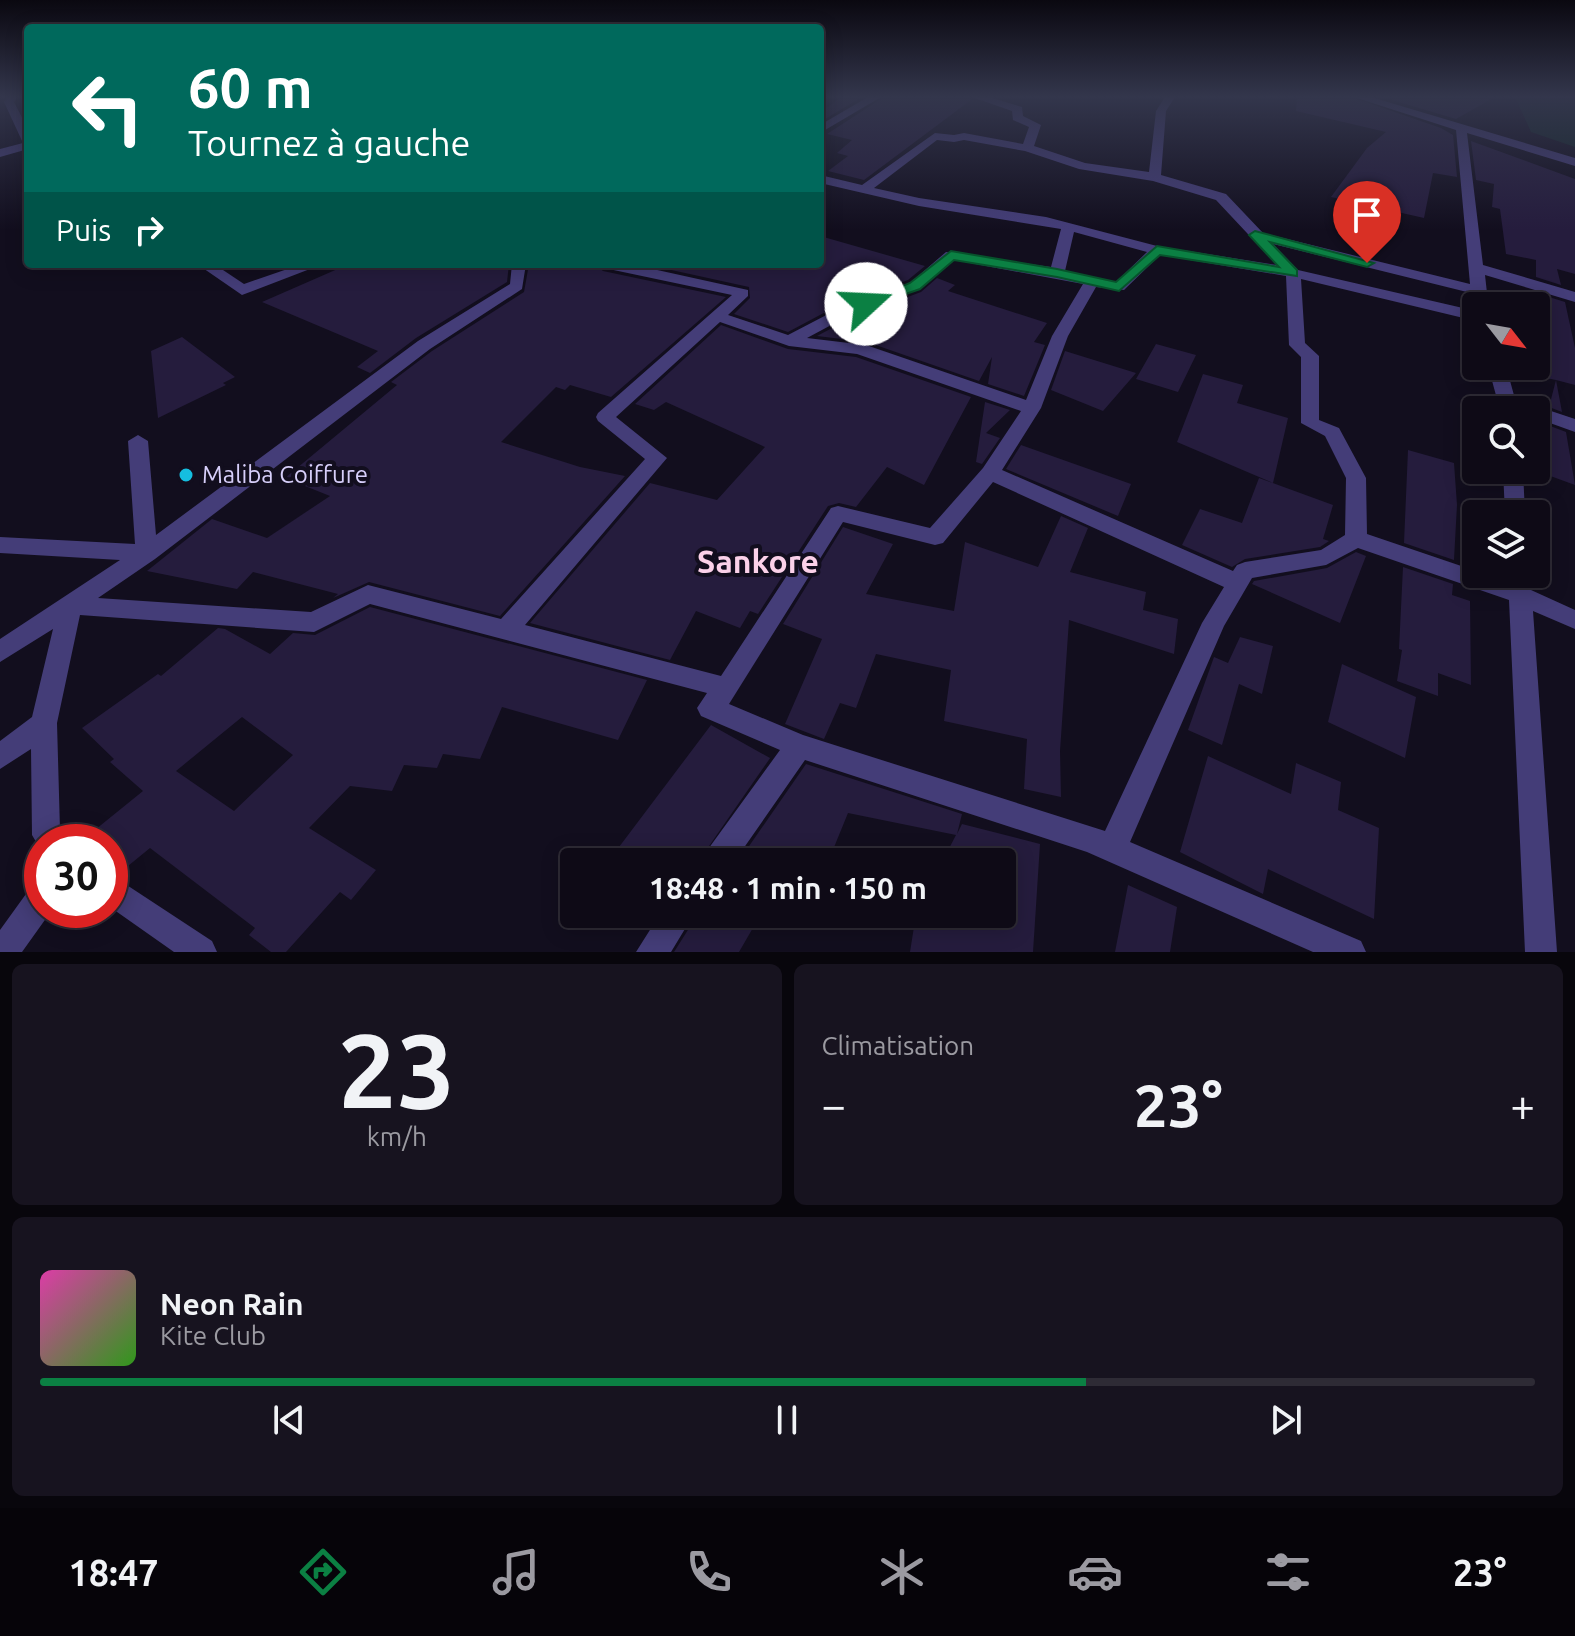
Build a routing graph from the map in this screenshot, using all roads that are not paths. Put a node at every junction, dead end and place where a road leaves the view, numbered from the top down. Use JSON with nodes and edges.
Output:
{"nodes":[{"id":1,"x":20,"y":141,"type":"edge"},
{"id":2,"x":928,"y":141,"type":"edge"},
{"id":3,"x":992,"y":141,"type":"edge"},
{"id":4,"x":1029,"y":141,"type":"edge"},
{"id":5,"x":1158,"y":141,"type":"edge"},
{"id":6,"x":1463,"y":141,"type":"edge"},
{"id":7,"x":1508,"y":141,"type":"edge"},
{"id":8,"x":1027,"y":148,"type":"junction"},
{"id":9,"x":0,"y":153,"type":"edge"},
{"id":10,"x":1575,"y":162,"type":"edge"},
{"id":11,"x":1155,"y":177,"type":"junction"},
{"id":12,"x":824,"y":180,"type":"edge"},
{"id":13,"x":866,"y":188,"type":"junction"},
{"id":14,"x":1068,"y":227,"type":"junction"},
{"id":15,"x":1255,"y":235,"type":"junction"},
{"id":16,"x":1157,"y":250,"type":"junction"},
{"id":17,"x":210,"y":268,"type":"edge"},
{"id":18,"x":305,"y":268,"type":"edge"},
{"id":19,"x":519,"y":268,"type":"edge"},
{"id":20,"x":657,"y":268,"type":"edge"},
{"id":21,"x":1478,"y":268,"type":"junction"},
{"id":22,"x":684,"y":270,"type":"edge"},
{"id":23,"x":1057,"y":273,"type":"junction"},
{"id":24,"x":1293,"y":273,"type":"junction"},
{"id":25,"x":1092,"y":282,"type":"junction"},
{"id":26,"x":1480,"y":292,"type":"edge"},
{"id":27,"x":1462,"y":293,"type":"edge"},
{"id":28,"x":1575,"y":297,"type":"edge"},
{"id":29,"x":1462,"y":313,"type":"edge"},
{"id":30,"x":717,"y":316,"type":"junction"},
{"id":31,"x":789,"y":341,"type":"junction"},
{"id":32,"x":1032,"y":408,"type":"junction"},
{"id":33,"x":1550,"y":417,"type":"edge"},
{"id":34,"x":1575,"y":426,"type":"edge"},
{"id":35,"x":138,"y":441,"type":"dead end"},
{"id":36,"x":990,"y":473,"type":"junction"},
{"id":37,"x":1356,"y":539,"type":"junction"},
{"id":38,"x":0,"y":545,"type":"edge"},
{"id":39,"x":147,"y":553,"type":"junction"},
{"id":40,"x":1462,"y":568,"type":"edge"},
{"id":41,"x":1237,"y":583,"type":"junction"},
{"id":42,"x":1519,"y":588,"type":"edge"},
{"id":43,"x":1525,"y":588,"type":"edge"},
{"id":44,"x":70,"y":605,"type":"junction"},
{"id":45,"x":1575,"y":620,"type":"edge"},
{"id":46,"x":508,"y":628,"type":"junction"},
{"id":47,"x":0,"y":652,"type":"edge"},
{"id":48,"x":727,"y":688,"type":"junction"},
{"id":49,"x":44,"y":723,"type":"junction"},
{"id":50,"x":799,"y":746,"type":"junction"},
{"id":51,"x":0,"y":757,"type":"edge"},
{"id":52,"x":46,"y":824,"type":"edge"},
{"id":53,"x":726,"y":848,"type":"edge"},
{"id":54,"x":1112,"y":849,"type":"junction"},
{"id":55,"x":128,"y":901,"type":"edge"},
{"id":56,"x":24,"y":923,"type":"edge"},
{"id":57,"x":669,"y":928,"type":"edge"},
{"id":58,"x":3,"y":952,"type":"edge"},
{"id":59,"x":201,"y":952,"type":"edge"},
{"id":60,"x":652,"y":952,"type":"edge"},
{"id":61,"x":1350,"y":952,"type":"edge"},
{"id":62,"x":1541,"y":952,"type":"edge"}],
"edges":[{"from":1,"to":9,"type":"street"},
{"from":2,"to":13,"type":"street"},
{"from":3,"to":8,"type":"street"},
{"from":4,"to":8,"type":"street"},
{"from":5,"to":11,"type":"street"},
{"from":6,"to":21,"type":"street"},
{"from":7,"to":10,"type":"street"},
{"from":8,"to":11,"type":"street"},
{"from":11,"to":15,"type":"street"},
{"from":12,"to":13,"type":"street"},
{"from":13,"to":14,"type":"street"},
{"from":14,"to":16,"type":"street"},
{"from":14,"to":23,"type":"street"},
{"from":15,"to":24,"type":"street"},
{"from":15,"to":27,"type":"street"},
{"from":16,"to":24,"type":"street"},
{"from":16,"to":25,"type":"street"},
{"from":17,"to":18,"type":"street"},
{"from":19,"to":39,"type":"street"},
{"from":20,"to":22,"type":"street"},
{"from":21,"to":26,"type":"street"},
{"from":21,"to":28,"type":"street"},
{"from":22,"to":30,"type":"street"},
{"from":23,"to":25,"type":"street"},
{"from":23,"to":31,"type":"street"},
{"from":24,"to":29,"type":"street"},
{"from":24,"to":37,"type":"street"},
{"from":25,"to":32,"type":"street"},
{"from":30,"to":31,"type":"street"},
{"from":30,"to":46,"type":"street"},
{"from":31,"to":32,"type":"street"},
{"from":32,"to":36,"type":"street"},
{"from":33,"to":34,"type":"street"},
{"from":35,"to":39,"type":"street"},
{"from":36,"to":41,"type":"street"},
{"from":36,"to":48,"type":"street"},
{"from":37,"to":40,"type":"street"},
{"from":37,"to":41,"type":"street"},
{"from":38,"to":39,"type":"street"},
{"from":39,"to":44,"type":"street"},
{"from":41,"to":54,"type":"street"},
{"from":42,"to":62,"type":"street"},
{"from":43,"to":45,"type":"street"},
{"from":44,"to":46,"type":"street"},
{"from":44,"to":47,"type":"street"},
{"from":44,"to":49,"type":"street"},
{"from":46,"to":48,"type":"street"},
{"from":48,"to":50,"type":"street"},
{"from":49,"to":51,"type":"street"},
{"from":49,"to":52,"type":"street"},
{"from":50,"to":53,"type":"street"},
{"from":50,"to":54,"type":"street"},
{"from":54,"to":61,"type":"street"},
{"from":55,"to":59,"type":"street"},
{"from":56,"to":58,"type":"street"},
{"from":57,"to":60,"type":"street"}]}
